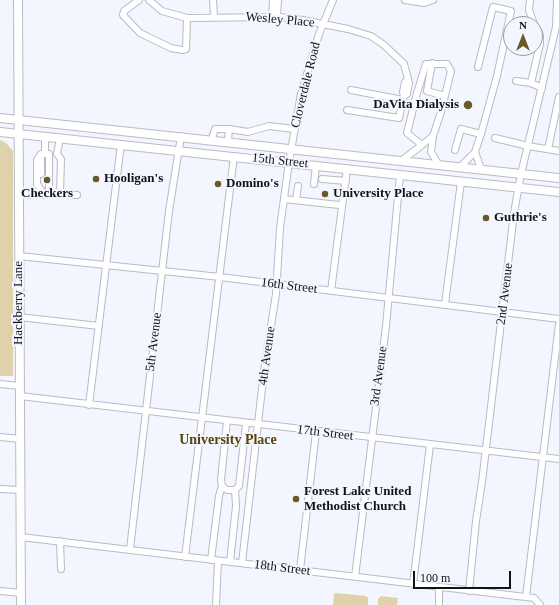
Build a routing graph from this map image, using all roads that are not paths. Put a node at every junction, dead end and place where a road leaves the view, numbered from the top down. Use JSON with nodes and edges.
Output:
{"nodes":[{"id":1,"x":18,"y":0,"type":"edge"},
{"id":2,"x":139,"y":0,"type":"edge"},
{"id":3,"x":149,"y":0,"type":"edge"},
{"id":4,"x":213,"y":0,"type":"edge"},
{"id":5,"x":273,"y":0,"type":"edge"},
{"id":6,"x":278,"y":0,"type":"edge"},
{"id":7,"x":333,"y":0,"type":"edge"},
{"id":8,"x":405,"y":0,"type":"edge"},
{"id":9,"x":433,"y":0,"type":"edge"},
{"id":10,"x":530,"y":0,"type":"edge"},
{"id":11,"x":557,"y":0,"type":"edge"},
{"id":12,"x":558,"y":10,"type":"edge"},
{"id":13,"x":531,"y":16,"type":"edge"},
{"id":14,"x":214,"y":17,"type":"junction"},
{"id":15,"x":274,"y":17,"type":"junction"},
{"id":16,"x":187,"y":18,"type":"junction"},
{"id":17,"x":322,"y":24,"type":"junction"},
{"id":18,"x":555,"y":47,"type":"edge"},
{"id":19,"x":537,"y":56,"type":"edge"},
{"id":20,"x":432,"y":63,"type":"junction"},
{"id":21,"x":478,"y":67,"type":"dead end"},
{"id":22,"x":516,"y":81,"type":"dead end"},
{"id":23,"x":531,"y":83,"type":"junction"},
{"id":24,"x":542,"y":88,"type":"junction"},
{"id":25,"x":351,"y":90,"type":"dead end"},
{"id":26,"x":445,"y":96,"type":"junction"},
{"id":27,"x":559,"y":97,"type":"edge"},
{"id":28,"x":404,"y":98,"type":"junction"},
{"id":29,"x":347,"y":110,"type":"dead end"},
{"id":30,"x":0,"y":118,"type":"edge"},
{"id":31,"x":18,"y":119,"type":"junction"},
{"id":32,"x":294,"y":129,"type":"junction"},
{"id":33,"x":229,"y":130,"type":"junction"},
{"id":34,"x":0,"y":132,"type":"edge"},
{"id":35,"x":18,"y":133,"type":"junction"},
{"id":36,"x":481,"y":134,"type":"junction"},
{"id":37,"x":45,"y":136,"type":"junction"},
{"id":38,"x":181,"y":136,"type":"junction"},
{"id":39,"x":433,"y":136,"type":"junction"},
{"id":40,"x":60,"y":138,"type":"junction"},
{"id":41,"x":495,"y":138,"type":"dead end"},
{"id":42,"x":212,"y":139,"type":"junction"},
{"id":43,"x":228,"y":141,"type":"junction"},
{"id":44,"x":121,"y":144,"type":"junction"},
{"id":45,"x":422,"y":145,"type":"junction"},
{"id":46,"x":528,"y":146,"type":"junction"},
{"id":47,"x":291,"y":148,"type":"junction"},
{"id":48,"x":548,"y":149,"type":"junction"},
{"id":49,"x":179,"y":150,"type":"junction"},
{"id":50,"x":456,"y":150,"type":"dead end"},
{"id":51,"x":559,"y":151,"type":"edge"},
{"id":52,"x":475,"y":152,"type":"junction"},
{"id":53,"x":45,"y":154,"type":"junction"},
{"id":54,"x":57,"y":154,"type":"junction"},
{"id":55,"x":234,"y":156,"type":"junction"},
{"id":56,"x":401,"y":161,"type":"junction"},
{"id":57,"x":289,"y":162,"type":"junction"},
{"id":58,"x":316,"y":165,"type":"junction"},
{"id":59,"x":439,"y":165,"type":"junction"},
{"id":60,"x":333,"y":167,"type":"junction"},
{"id":61,"x":460,"y":167,"type":"junction"},
{"id":62,"x":347,"y":169,"type":"junction"},
{"id":63,"x":482,"y":169,"type":"junction"},
{"id":64,"x":521,"y":174,"type":"junction"},
{"id":65,"x":400,"y":175,"type":"junction"},
{"id":66,"x":559,"y":178,"type":"edge"},
{"id":67,"x":322,"y":179,"type":"dead end"},
{"id":68,"x":332,"y":180,"type":"junction"},
{"id":69,"x":346,"y":181,"type":"junction"},
{"id":70,"x":462,"y":182,"type":"junction"},
{"id":71,"x":314,"y":184,"type":"dead end"},
{"id":72,"x":298,"y":186,"type":"dead end"},
{"id":73,"x":518,"y":188,"type":"junction"},
{"id":74,"x":559,"y":192,"type":"edge"},
{"id":75,"x":41,"y":193,"type":"junction"},
{"id":76,"x":49,"y":194,"type":"junction"},
{"id":77,"x":60,"y":194,"type":"junction"},
{"id":78,"x":77,"y":194,"type":"dead end"},
{"id":79,"x":18,"y":195,"type":"junction"},
{"id":80,"x":284,"y":199,"type":"junction"},
{"id":81,"x":296,"y":200,"type":"junction"},
{"id":82,"x":339,"y":205,"type":"dead end"},
{"id":83,"x":18,"y":256,"type":"junction"},
{"id":84,"x":107,"y":265,"type":"junction"},
{"id":85,"x":162,"y":270,"type":"junction"},
{"id":86,"x":220,"y":277,"type":"junction"},
{"id":87,"x":276,"y":284,"type":"junction"},
{"id":88,"x":331,"y":291,"type":"junction"},
{"id":89,"x":389,"y":297,"type":"junction"},
{"id":90,"x":445,"y":304,"type":"junction"},
{"id":91,"x":503,"y":312,"type":"junction"},
{"id":92,"x":19,"y":317,"type":"junction"},
{"id":93,"x":559,"y":319,"type":"edge"},
{"id":94,"x":559,"y":324,"type":"edge"},
{"id":95,"x":99,"y":326,"type":"junction"},
{"id":96,"x":0,"y":384,"type":"edge"},
{"id":97,"x":20,"y":386,"type":"junction"},
{"id":98,"x":20,"y":396,"type":"junction"},
{"id":99,"x":89,"y":405,"type":"junction"},
{"id":100,"x":146,"y":411,"type":"junction"},
{"id":101,"x":204,"y":418,"type":"junction"},
{"id":102,"x":227,"y":421,"type":"junction"},
{"id":103,"x":246,"y":423,"type":"junction"},
{"id":104,"x":258,"y":424,"type":"junction"},
{"id":105,"x":316,"y":432,"type":"junction"},
{"id":106,"x":0,"y":437,"type":"edge"},
{"id":107,"x":371,"y":438,"type":"junction"},
{"id":108,"x":20,"y":439,"type":"junction"},
{"id":109,"x":430,"y":445,"type":"junction"},
{"id":110,"x":486,"y":451,"type":"junction"},
{"id":111,"x":543,"y":457,"type":"junction"},
{"id":112,"x":559,"y":459,"type":"edge"},
{"id":113,"x":222,"y":486,"type":"junction"},
{"id":114,"x":0,"y":489,"type":"edge"},
{"id":115,"x":20,"y":490,"type":"junction"},
{"id":116,"x":235,"y":490,"type":"junction"},
{"id":117,"x":21,"y":537,"type":"junction"},
{"id":118,"x":60,"y":541,"type":"junction"},
{"id":119,"x":130,"y":549,"type":"junction"},
{"id":120,"x":185,"y":557,"type":"junction"},
{"id":121,"x":215,"y":560,"type":"junction"},
{"id":122,"x":230,"y":562,"type":"junction"},
{"id":123,"x":242,"y":563,"type":"junction"},
{"id":124,"x":61,"y":569,"type":"dead end"},
{"id":125,"x":300,"y":570,"type":"junction"},
{"id":126,"x":355,"y":577,"type":"junction"},
{"id":127,"x":413,"y":584,"type":"junction"},
{"id":128,"x":439,"y":587,"type":"junction"},
{"id":129,"x":0,"y":591,"type":"edge"},
{"id":130,"x":469,"y":591,"type":"junction"},
{"id":131,"x":21,"y":593,"type":"junction"},
{"id":132,"x":526,"y":597,"type":"junction"},
{"id":133,"x":540,"y":604,"type":"edge"},
{"id":134,"x":21,"y":605,"type":"edge"},
{"id":135,"x":216,"y":605,"type":"edge"},
{"id":136,"x":439,"y":605,"type":"edge"}],
"edges":[{"from":1,"to":31,"type":"main road","name":"Hackberry Lane"},
{"from":2,"to":16,"type":"street"},
{"from":3,"to":16,"type":"street","name":"Wesley Place"},
{"from":4,"to":14,"type":"street"},
{"from":5,"to":15,"type":"street"},
{"from":6,"to":15,"type":"street"},
{"from":7,"to":17,"type":"street","name":"Cloverdale Road"},
{"from":8,"to":9,"type":"street"},
{"from":10,"to":13,"type":"street"},
{"from":11,"to":12,"type":"street","name":"2nd Avenue"},
{"from":12,"to":18,"type":"street","name":"2nd Avenue"},
{"from":14,"to":15,"type":"street","name":"Wesley Place"},
{"from":14,"to":16,"type":"street","name":"Wesley Place"},
{"from":15,"to":17,"type":"street","name":"Wesley Place"},
{"from":17,"to":28,"type":"street","name":"Wesley Place"},
{"from":17,"to":32,"type":"street","name":"Cloverdale Road"},
{"from":18,"to":24,"type":"street","name":"2nd Avenue"},
{"from":19,"to":23,"type":"street"},
{"from":20,"to":26,"type":"street"},
{"from":20,"to":26,"type":"street"},
{"from":20,"to":45,"type":"street"},
{"from":21,"to":36,"type":"street"},
{"from":22,"to":23,"type":"street"},
{"from":23,"to":24,"type":"street"},
{"from":24,"to":46,"type":"street","name":"2nd Avenue"},
{"from":25,"to":28,"type":"street"},
{"from":26,"to":39,"type":"street"},
{"from":27,"to":48,"type":"street"},
{"from":28,"to":29,"type":"street"},
{"from":30,"to":31,"type":"main road","name":"15th Street"},
{"from":31,"to":35,"type":"main road","name":"Hackberry Lane"},
{"from":31,"to":38,"type":"main road","name":"15th Street"},
{"from":32,"to":33,"type":"street"},
{"from":32,"to":47,"type":"street","name":"Cloverdale Road"},
{"from":33,"to":42,"type":"street"},
{"from":33,"to":43,"type":"street"},
{"from":34,"to":35,"type":"main road","name":"15th Street"},
{"from":35,"to":37,"type":"main road","name":"15th Street"},
{"from":35,"to":79,"type":"main road","name":"Hackberry Lane"},
{"from":36,"to":50,"type":"street"},
{"from":36,"to":52,"type":"street"},
{"from":37,"to":40,"type":"main road","name":"15th Street"},
{"from":37,"to":53,"type":"street"},
{"from":38,"to":42,"type":"main road","name":"15th Street"},
{"from":38,"to":49,"type":"street","name":"5th Avenue"},
{"from":39,"to":45,"type":"street"},
{"from":39,"to":59,"type":"street"},
{"from":40,"to":44,"type":"main road","name":"15th Street"},
{"from":40,"to":54,"type":"street"},
{"from":41,"to":46,"type":"street"},
{"from":42,"to":43,"type":"main road","name":"15th Street"},
{"from":43,"to":47,"type":"main road","name":"15th Street"},
{"from":44,"to":49,"type":"main road","name":"15th Street"},
{"from":44,"to":84,"type":"street"},
{"from":45,"to":56,"type":"street"},
{"from":46,"to":48,"type":"street"},
{"from":46,"to":64,"type":"street","name":"2nd Avenue"},
{"from":47,"to":56,"type":"main road","name":"15th Street"},
{"from":47,"to":57,"type":"street","name":"4th Avenue"},
{"from":48,"to":51,"type":"street"},
{"from":49,"to":55,"type":"main road","name":"15th Street"},
{"from":49,"to":85,"type":"street","name":"5th Avenue"},
{"from":52,"to":61,"type":"street"},
{"from":52,"to":63,"type":"street"},
{"from":53,"to":54,"type":"street"},
{"from":53,"to":75,"type":"street"},
{"from":53,"to":75,"type":"street"},
{"from":53,"to":76,"type":"street"},
{"from":54,"to":77,"type":"street"},
{"from":55,"to":57,"type":"main road","name":"15th Street"},
{"from":55,"to":86,"type":"street"},
{"from":56,"to":59,"type":"main road","name":"15th Street"},
{"from":57,"to":58,"type":"main road","name":"15th Street"},
{"from":57,"to":80,"type":"street","name":"4th Avenue"},
{"from":58,"to":60,"type":"main road","name":"15th Street"},
{"from":58,"to":71,"type":"street"},
{"from":59,"to":61,"type":"main road","name":"15th Street"},
{"from":60,"to":62,"type":"main road","name":"15th Street"},
{"from":60,"to":68,"type":"street"},
{"from":61,"to":63,"type":"main road","name":"15th Street"},
{"from":62,"to":65,"type":"main road","name":"15th Street"},
{"from":62,"to":69,"type":"street"},
{"from":63,"to":64,"type":"main road","name":"15th Street"},
{"from":64,"to":66,"type":"main road","name":"15th Street"},
{"from":64,"to":73,"type":"street","name":"2nd Avenue"},
{"from":65,"to":70,"type":"main road","name":"15th Street"},
{"from":65,"to":89,"type":"street","name":"3rd Avenue"},
{"from":67,"to":68,"type":"street"},
{"from":68,"to":69,"type":"street"},
{"from":69,"to":88,"type":"street"},
{"from":70,"to":73,"type":"main road","name":"15th Street"},
{"from":70,"to":90,"type":"street"},
{"from":72,"to":81,"type":"street"},
{"from":73,"to":74,"type":"main road","name":"15th Street"},
{"from":73,"to":91,"type":"street","name":"2nd Avenue"},
{"from":75,"to":76,"type":"street"},
{"from":75,"to":79,"type":"street"},
{"from":76,"to":77,"type":"street"},
{"from":77,"to":78,"type":"street"},
{"from":79,"to":83,"type":"main road","name":"Hackberry Lane"},
{"from":80,"to":81,"type":"street"},
{"from":80,"to":87,"type":"street","name":"4th Avenue"},
{"from":81,"to":82,"type":"street"},
{"from":83,"to":84,"type":"street","name":"16th Street"},
{"from":83,"to":92,"type":"main road","name":"Hackberry Lane"},
{"from":84,"to":85,"type":"street","name":"16th Street"},
{"from":84,"to":95,"type":"street"},
{"from":85,"to":86,"type":"street","name":"16th Street"},
{"from":85,"to":100,"type":"street","name":"5th Avenue"},
{"from":86,"to":87,"type":"street","name":"16th Street"},
{"from":86,"to":101,"type":"street"},
{"from":87,"to":88,"type":"street","name":"16th Street"},
{"from":87,"to":104,"type":"street","name":"4th Avenue"},
{"from":88,"to":89,"type":"street","name":"16th Street"},
{"from":89,"to":90,"type":"street","name":"16th Street"},
{"from":89,"to":107,"type":"street","name":"3rd Avenue"},
{"from":90,"to":91,"type":"street","name":"16th Street"},
{"from":91,"to":93,"type":"street","name":"16th Street"},
{"from":91,"to":110,"type":"street","name":"2nd Avenue"},
{"from":92,"to":95,"type":"street"},
{"from":92,"to":97,"type":"main road","name":"Hackberry Lane"},
{"from":94,"to":111,"type":"street"},
{"from":95,"to":99,"type":"street"},
{"from":96,"to":97,"type":"street"},
{"from":97,"to":98,"type":"main road","name":"Hackberry Lane"},
{"from":98,"to":99,"type":"street","name":"17th Street"},
{"from":98,"to":108,"type":"main road","name":"Hackberry Lane"},
{"from":99,"to":100,"type":"street","name":"17th Street"},
{"from":100,"to":101,"type":"street","name":"17th Street"},
{"from":100,"to":119,"type":"street","name":"5th Avenue"},
{"from":101,"to":102,"type":"street","name":"17th Street"},
{"from":101,"to":120,"type":"street"},
{"from":102,"to":103,"type":"street","name":"17th Street"},
{"from":102,"to":113,"type":"street"},
{"from":103,"to":104,"type":"street","name":"17th Street"},
{"from":103,"to":116,"type":"street"},
{"from":104,"to":105,"type":"street","name":"17th Street"},
{"from":104,"to":123,"type":"street","name":"4th Avenue"},
{"from":105,"to":107,"type":"street","name":"17th Street"},
{"from":105,"to":125,"type":"street"},
{"from":106,"to":108,"type":"street"},
{"from":107,"to":109,"type":"street","name":"17th Street"},
{"from":107,"to":126,"type":"street","name":"3rd Avenue"},
{"from":108,"to":115,"type":"main road","name":"Hackberry Lane"},
{"from":109,"to":110,"type":"street","name":"17th Street"},
{"from":109,"to":127,"type":"street"},
{"from":110,"to":111,"type":"street","name":"17th Street"},
{"from":110,"to":130,"type":"street","name":"2nd Avenue"},
{"from":111,"to":112,"type":"street","name":"17th Street"},
{"from":111,"to":132,"type":"street"},
{"from":113,"to":116,"type":"street"},
{"from":113,"to":121,"type":"street"},
{"from":114,"to":115,"type":"street"},
{"from":115,"to":117,"type":"main road","name":"Hackberry Lane"},
{"from":116,"to":122,"type":"street"},
{"from":117,"to":118,"type":"street","name":"18th Street"},
{"from":117,"to":131,"type":"main road","name":"Hackberry Lane"},
{"from":118,"to":119,"type":"street","name":"18th Street"},
{"from":118,"to":124,"type":"street"},
{"from":119,"to":120,"type":"street","name":"18th Street"},
{"from":120,"to":121,"type":"street","name":"18th Street"},
{"from":121,"to":122,"type":"street","name":"18th Street"},
{"from":121,"to":135,"type":"street"},
{"from":122,"to":123,"type":"street","name":"18th Street"},
{"from":123,"to":125,"type":"street","name":"18th Street"},
{"from":125,"to":126,"type":"street","name":"18th Street"},
{"from":126,"to":127,"type":"street","name":"18th Street"},
{"from":127,"to":128,"type":"street","name":"18th Street"},
{"from":128,"to":130,"type":"street","name":"18th Street"},
{"from":128,"to":136,"type":"street"},
{"from":129,"to":131,"type":"street"},
{"from":130,"to":132,"type":"street","name":"18th Street"},
{"from":131,"to":134,"type":"main road","name":"Hackberry Lane"},
{"from":132,"to":133,"type":"street","name":"18th Street"}]}
